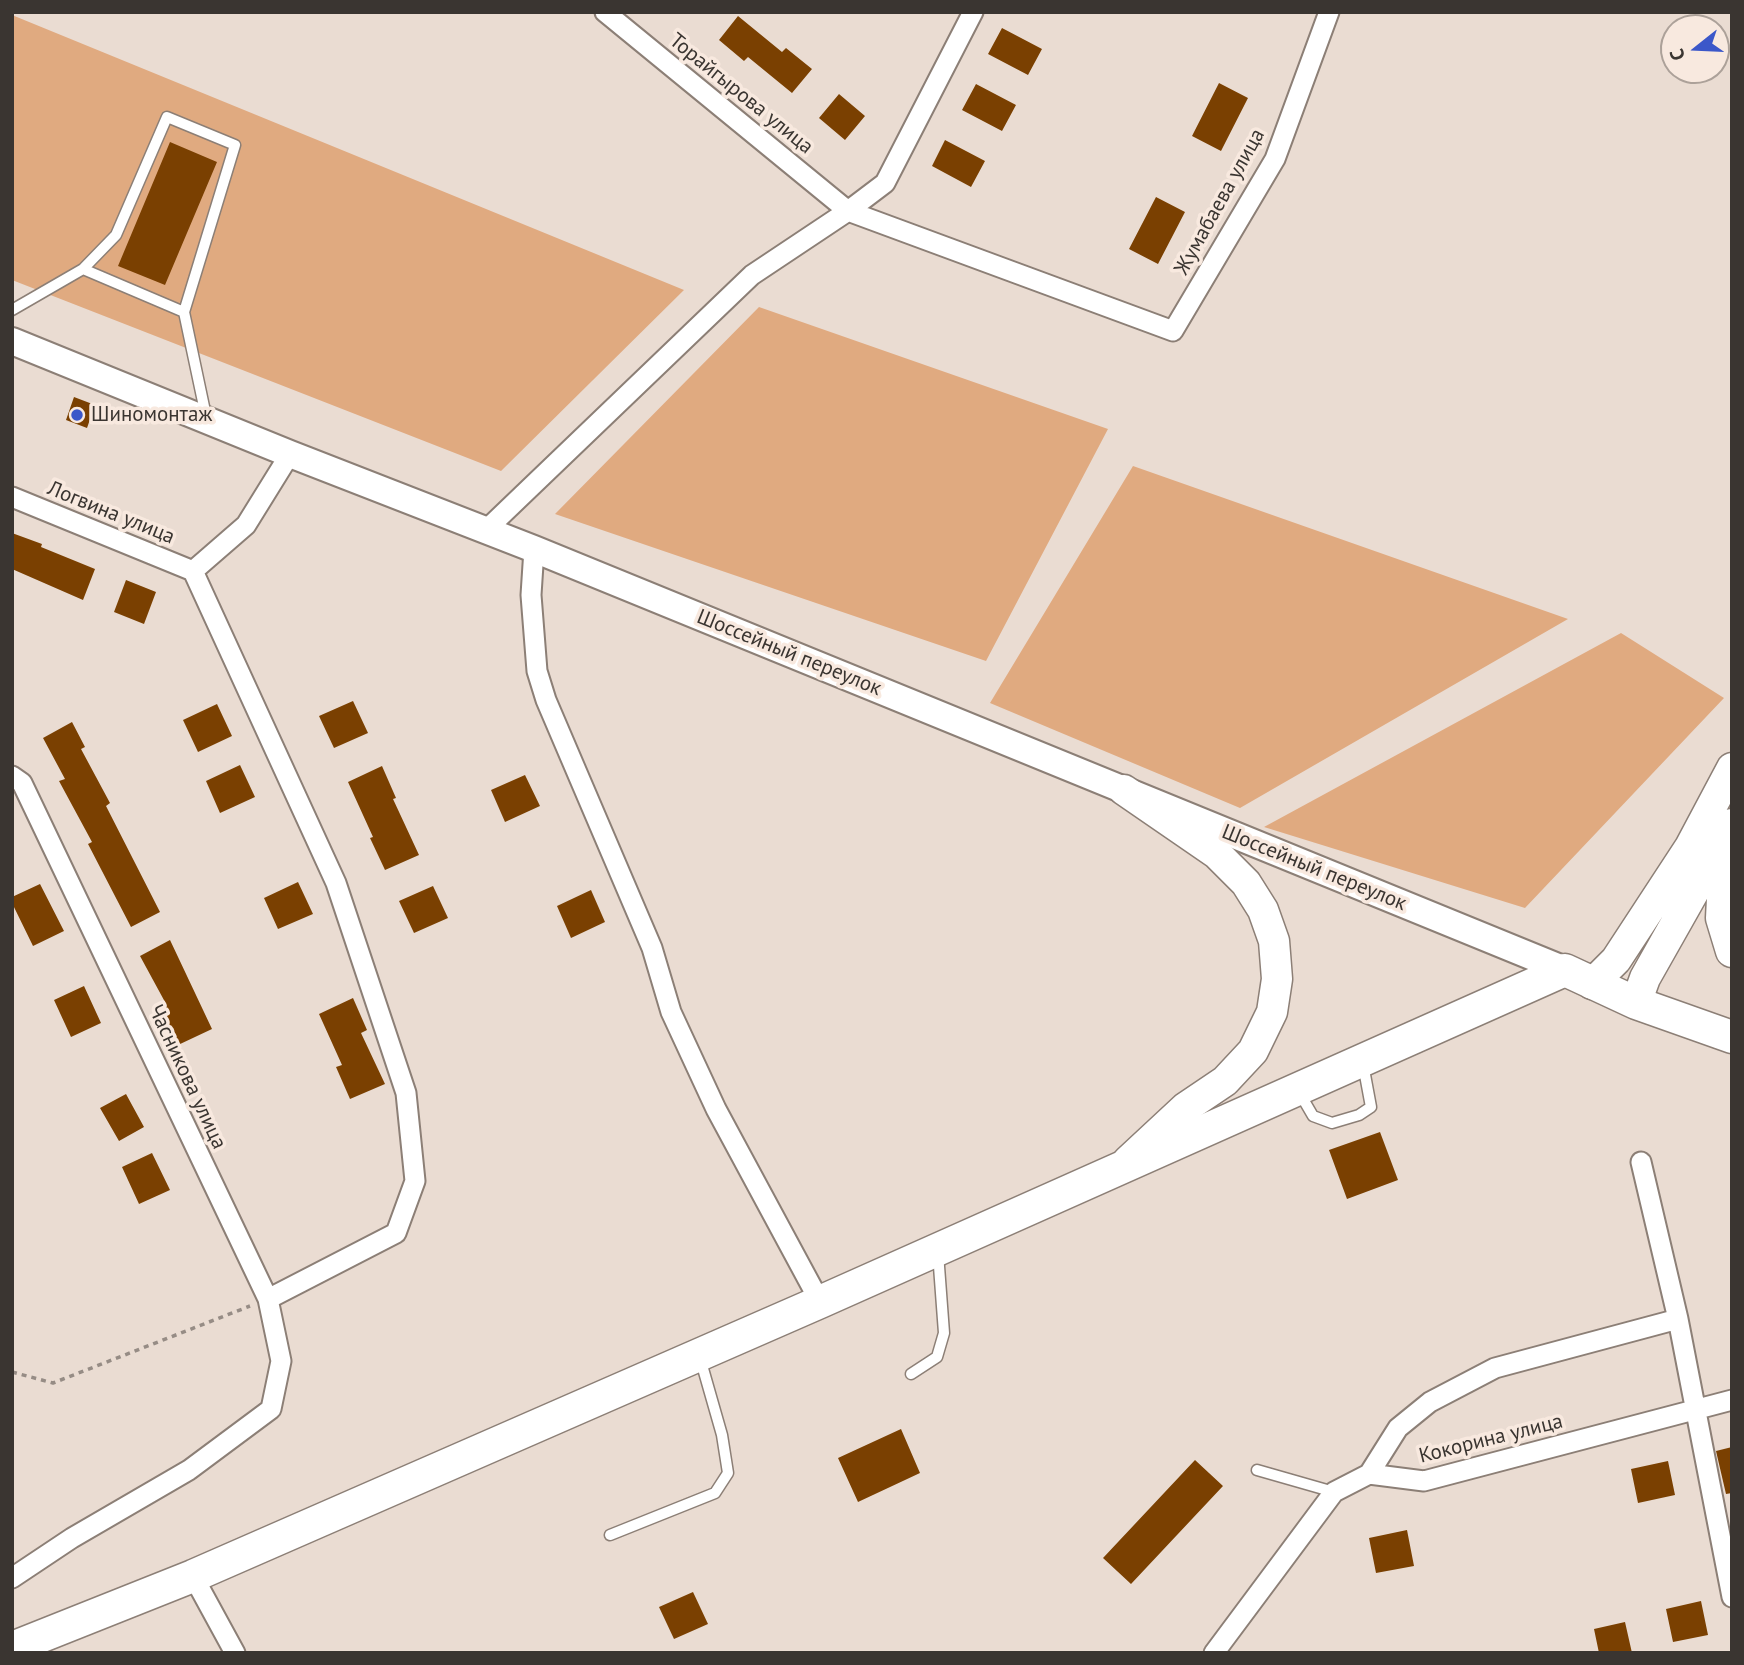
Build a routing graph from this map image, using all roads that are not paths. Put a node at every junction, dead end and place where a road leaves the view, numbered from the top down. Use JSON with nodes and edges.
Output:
{"nodes":[{"id":1,"x":605,"y":12,"type":"edge"},
{"id":2,"x":973,"y":12,"type":"edge"},
{"id":3,"x":1329,"y":12,"type":"edge"},
{"id":4,"x":848,"y":211,"type":"junction"},
{"id":5,"x":83,"y":269,"type":"junction"},
{"id":6,"x":12,"y":310,"type":"edge"},
{"id":7,"x":184,"y":312,"type":"junction"},
{"id":8,"x":1173,"y":331,"type":"joint"},
{"id":9,"x":12,"y":341,"type":"edge"},
{"id":10,"x":207,"y":420,"type":"junction"},
{"id":11,"x":290,"y":454,"type":"junction"},
{"id":12,"x":12,"y":497,"type":"edge"},
{"id":13,"x":486,"y":530,"type":"junction"},
{"id":14,"x":534,"y":549,"type":"junction"},
{"id":15,"x":193,"y":571,"type":"junction"},
{"id":16,"x":1732,"y":768,"type":"edge"},
{"id":17,"x":12,"y":776,"type":"edge"},
{"id":18,"x":1124,"y":790,"type":"junction"},
{"id":19,"x":1732,"y":824,"type":"edge"},
{"id":20,"x":1732,"y":855,"type":"edge"},
{"id":21,"x":1732,"y":951,"type":"edge"},
{"id":22,"x":1578,"y":977,"type":"junction"},
{"id":23,"x":1636,"y":1003,"type":"junction"},
{"id":24,"x":1732,"y":1037,"type":"edge"},
{"id":25,"x":1362,"y":1059,"type":"junction"},
{"id":26,"x":1297,"y":1088,"type":"junction"},
{"id":27,"x":1641,"y":1162,"type":"dead end"},
{"id":28,"x":1126,"y":1164,"type":"junction"},
{"id":29,"x":938,"y":1249,"type":"junction"},
{"id":30,"x":268,"y":1299,"type":"junction"},
{"id":31,"x":820,"y":1302,"type":"junction"},
{"id":32,"x":1678,"y":1319,"type":"junction"},
{"id":33,"x":699,"y":1354,"type":"junction"},
{"id":34,"x":911,"y":1374,"type":"dead end"},
{"id":35,"x":1732,"y":1400,"type":"edge"},
{"id":36,"x":1695,"y":1408,"type":"junction"},
{"id":37,"x":1257,"y":1470,"type":"dead end"},
{"id":38,"x":1369,"y":1474,"type":"junction"},
{"id":39,"x":1334,"y":1492,"type":"junction"},
{"id":40,"x":610,"y":1535,"type":"dead end"},
{"id":41,"x":192,"y":1576,"type":"junction"},
{"id":42,"x":12,"y":1578,"type":"edge"},
{"id":43,"x":1732,"y":1597,"type":"edge"},
{"id":44,"x":12,"y":1648,"type":"edge"},
{"id":45,"x":235,"y":1653,"type":"edge"},
{"id":46,"x":1214,"y":1653,"type":"edge"}],
"edges":[{"from":1,"to":4,"type":"street","name":"Торайгырова улица"},
{"from":2,"to":4,"type":"street"},
{"from":3,"to":8,"type":"street","name":"Жумабаева улица"},
{"from":4,"to":8,"type":"street","name":"Торайгырова улица"},
{"from":4,"to":13,"type":"street"},
{"from":5,"to":6,"type":"lane"},
{"from":5,"to":7,"type":"lane"},
{"from":5,"to":7,"type":"lane"},
{"from":7,"to":10,"type":"lane"},
{"from":9,"to":10,"type":"main road","name":"Шоссейный переулок"},
{"from":10,"to":11,"type":"main road","name":"Шоссейный переулок"},
{"from":11,"to":13,"type":"main road","name":"Шоссейный переулок"},
{"from":11,"to":15,"type":"street"},
{"from":12,"to":15,"type":"street","name":"Логвина улица"},
{"from":13,"to":14,"type":"main road","name":"Шоссейный переулок"},
{"from":14,"to":18,"type":"main road","name":"Шоссейный переулок"},
{"from":14,"to":31,"type":"street"},
{"from":15,"to":30,"type":"street"},
{"from":16,"to":22,"type":"main road"},
{"from":17,"to":30,"type":"street","name":"Часникова улица"},
{"from":18,"to":22,"type":"main road","name":"Шоссейный переулок"},
{"from":18,"to":28,"type":"main road"},
{"from":19,"to":23,"type":"main road"},
{"from":20,"to":21,"type":"highway"},
{"from":22,"to":23,"type":"highway"},
{"from":22,"to":25,"type":"highway"},
{"from":23,"to":24,"type":"highway"},
{"from":25,"to":26,"type":"highway"},
{"from":25,"to":26,"type":"lane"},
{"from":26,"to":28,"type":"highway"},
{"from":27,"to":32,"type":"street"},
{"from":28,"to":29,"type":"highway"},
{"from":29,"to":31,"type":"highway"},
{"from":29,"to":34,"type":"lane"},
{"from":30,"to":42,"type":"street","name":"Часникова улица"},
{"from":31,"to":33,"type":"highway"},
{"from":32,"to":36,"type":"street"},
{"from":32,"to":38,"type":"street"},
{"from":33,"to":40,"type":"lane"},
{"from":33,"to":41,"type":"highway"},
{"from":35,"to":36,"type":"street","name":"Кокорина улица"},
{"from":36,"to":38,"type":"street","name":"Кокорина улица"},
{"from":36,"to":43,"type":"street"},
{"from":37,"to":39,"type":"lane"},
{"from":38,"to":39,"type":"street"},
{"from":39,"to":46,"type":"street"},
{"from":41,"to":44,"type":"highway"},
{"from":41,"to":45,"type":"street"}]}
